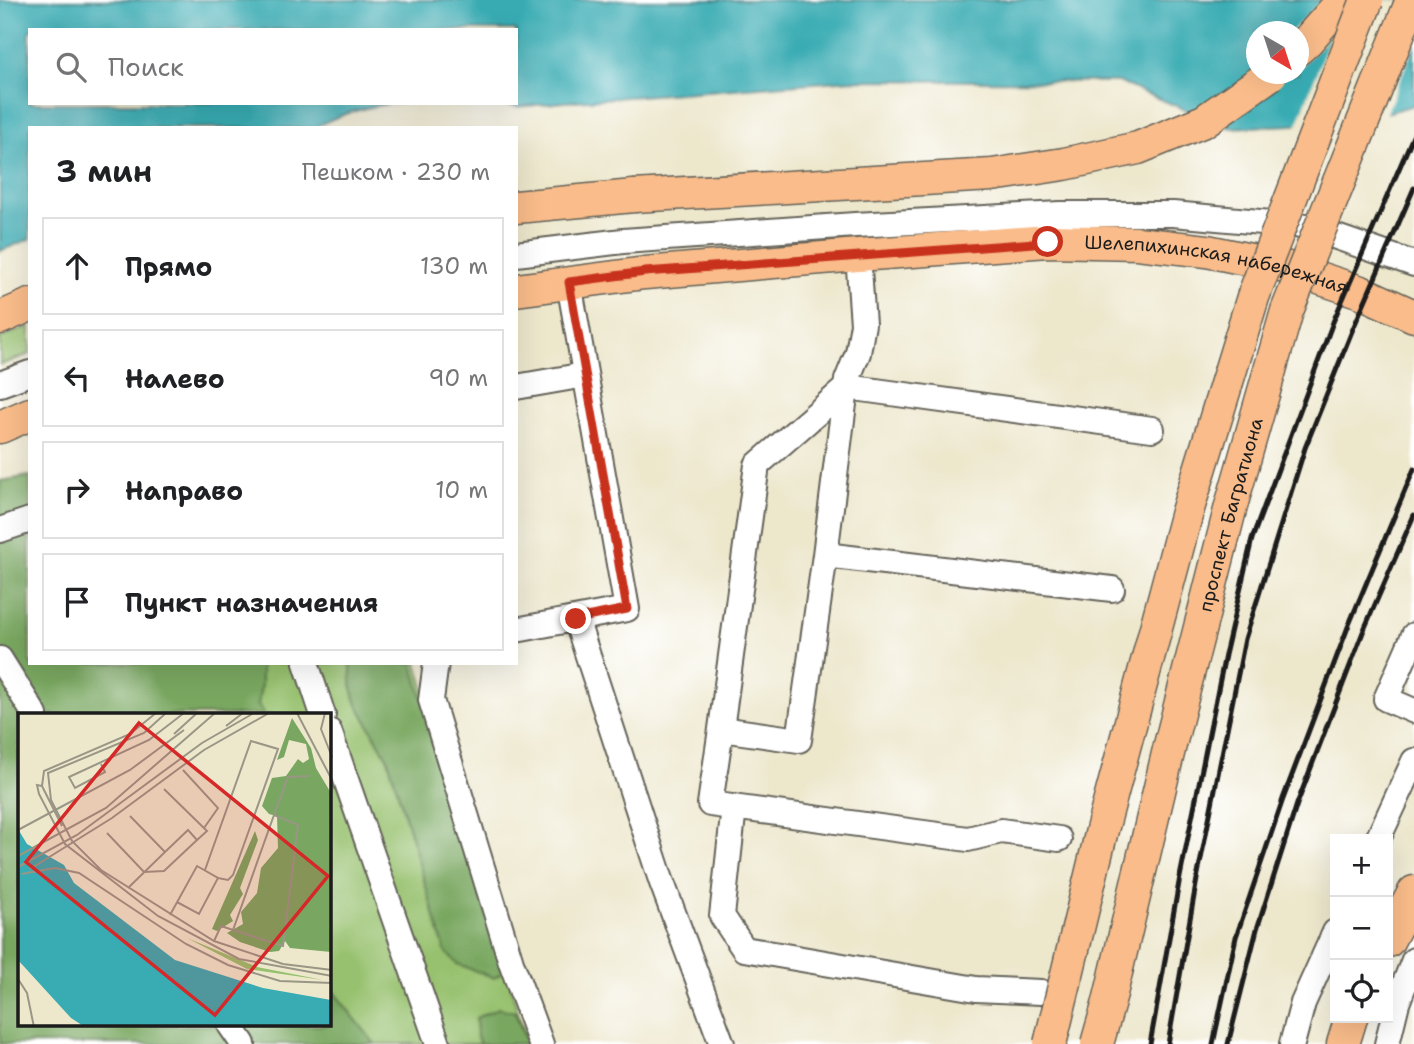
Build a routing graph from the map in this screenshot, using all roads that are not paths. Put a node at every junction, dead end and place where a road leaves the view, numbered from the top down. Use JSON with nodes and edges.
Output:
{"nodes":[{"id":1,"x":1343,"y":0,"type":"edge"},
{"id":2,"x":1367,"y":0,"type":"edge"},
{"id":3,"x":1412,"y":0,"type":"edge"},
{"id":4,"x":1309,"y":39,"type":"edge"},
{"id":5,"x":1257,"y":84,"type":"edge"},
{"id":6,"x":518,"y":206,"type":"edge"},
{"id":7,"x":518,"y":254,"type":"edge"},
{"id":8,"x":858,"y":255,"type":"junction"},
{"id":9,"x":1414,"y":264,"type":"edge"},
{"id":10,"x":569,"y":282,"type":"junction"},
{"id":11,"x":518,"y":290,"type":"edge"},
{"id":12,"x":1361,"y":292,"type":"junction"},
{"id":13,"x":1414,"y":304,"type":"edge"},
{"id":14,"x":28,"y":307,"type":"edge"},
{"id":15,"x":1414,"y":316,"type":"edge"},
{"id":16,"x":0,"y":318,"type":"edge"},
{"id":17,"x":28,"y":374,"type":"edge"},
{"id":18,"x":585,"y":374,"type":"junction"},
{"id":19,"x":0,"y":384,"type":"edge"},
{"id":20,"x":518,"y":387,"type":"edge"},
{"id":21,"x":847,"y":387,"type":"junction"},
{"id":22,"x":28,"y":415,"type":"edge"},
{"id":23,"x":0,"y":427,"type":"edge"},
{"id":24,"x":1152,"y":429,"type":"dead end"},
{"id":25,"x":28,"y":521,"type":"edge"},
{"id":26,"x":0,"y":530,"type":"edge"},
{"id":27,"x":825,"y":555,"type":"junction"},
{"id":28,"x":1112,"y":589,"type":"dead end"},
{"id":29,"x":576,"y":619,"type":"junction"},
{"id":30,"x":518,"y":630,"type":"edge"},
{"id":31,"x":1414,"y":635,"type":"edge"},
{"id":32,"x":0,"y":659,"type":"edge"},
{"id":33,"x":307,"y":665,"type":"edge"},
{"id":34,"x":436,"y":665,"type":"edge"},
{"id":35,"x":1414,"y":711,"type":"edge"},
{"id":36,"x":34,"y":713,"type":"edge"},
{"id":37,"x":322,"y":713,"type":"edge"},
{"id":38,"x":721,"y":729,"type":"junction"},
{"id":39,"x":331,"y":737,"type":"edge"},
{"id":40,"x":1414,"y":761,"type":"edge"},
{"id":41,"x":734,"y":807,"type":"junction"},
{"id":42,"x":1380,"y":834,"type":"edge"},
{"id":43,"x":1059,"y":839,"type":"dead end"},
{"id":44,"x":1414,"y":892,"type":"edge"},
{"id":45,"x":1393,"y":932,"type":"edge"},
{"id":46,"x":1330,"y":943,"type":"edge"},
{"id":47,"x":1414,"y":960,"type":"edge"},
{"id":48,"x":1041,"y":992,"type":"dead end"},
{"id":49,"x":1349,"y":1023,"type":"edge"},
{"id":50,"x":231,"y":1026,"type":"edge"},
{"id":51,"x":243,"y":1044,"type":"edge"},
{"id":52,"x":438,"y":1044,"type":"edge"},
{"id":53,"x":541,"y":1044,"type":"edge"},
{"id":54,"x":722,"y":1044,"type":"edge"},
{"id":55,"x":1050,"y":1044,"type":"edge"},
{"id":56,"x":1097,"y":1044,"type":"edge"},
{"id":57,"x":1292,"y":1044,"type":"edge"},
{"id":58,"x":1343,"y":1044,"type":"edge"},
{"id":59,"x":1387,"y":1044,"type":"edge"}],
"edges":[{"from":1,"to":4,"type":"main road"},
{"from":2,"to":55,"type":"main road","name":"проспект Багратиона","bridge":true},
{"from":3,"to":56,"type":"main road","name":"проспект Багратиона","bridge":true},
{"from":5,"to":6,"type":"main road","bridge":true},
{"from":7,"to":9,"type":"street","name":"Шелепихинская набережная"},
{"from":8,"to":10,"type":"main road","name":"Шелепихинская набережная"},
{"from":8,"to":12,"type":"main road","name":"Шелепихинская набережная"},
{"from":8,"to":21,"type":"street"},
{"from":10,"to":11,"type":"main road","name":"Шелепихинская набережная"},
{"from":10,"to":18,"type":"street"},
{"from":12,"to":13,"type":"street","name":"Шелепихинская набережная"},
{"from":12,"to":15,"type":"main road"},
{"from":14,"to":16,"type":"main road"},
{"from":17,"to":19,"type":"street"},
{"from":18,"to":20,"type":"street"},
{"from":18,"to":29,"type":"street"},
{"from":21,"to":24,"type":"street"},
{"from":21,"to":27,"type":"street"},
{"from":21,"to":38,"type":"street"},
{"from":22,"to":23,"type":"main road"},
{"from":25,"to":26,"type":"street"},
{"from":27,"to":28,"type":"street"},
{"from":27,"to":38,"type":"street"},
{"from":29,"to":30,"type":"street"},
{"from":29,"to":54,"type":"street"},
{"from":31,"to":35,"type":"street"},
{"from":32,"to":36,"type":"street"},
{"from":33,"to":37,"type":"street"},
{"from":34,"to":53,"type":"street"},
{"from":38,"to":41,"type":"street"},
{"from":39,"to":52,"type":"street"},
{"from":40,"to":42,"type":"street"},
{"from":41,"to":43,"type":"street"},
{"from":41,"to":48,"type":"street"},
{"from":44,"to":45,"type":"main road"},
{"from":46,"to":57,"type":"street"},
{"from":47,"to":59,"type":"street"},
{"from":49,"to":58,"type":"main road"},
{"from":50,"to":51,"type":"street"}]}
